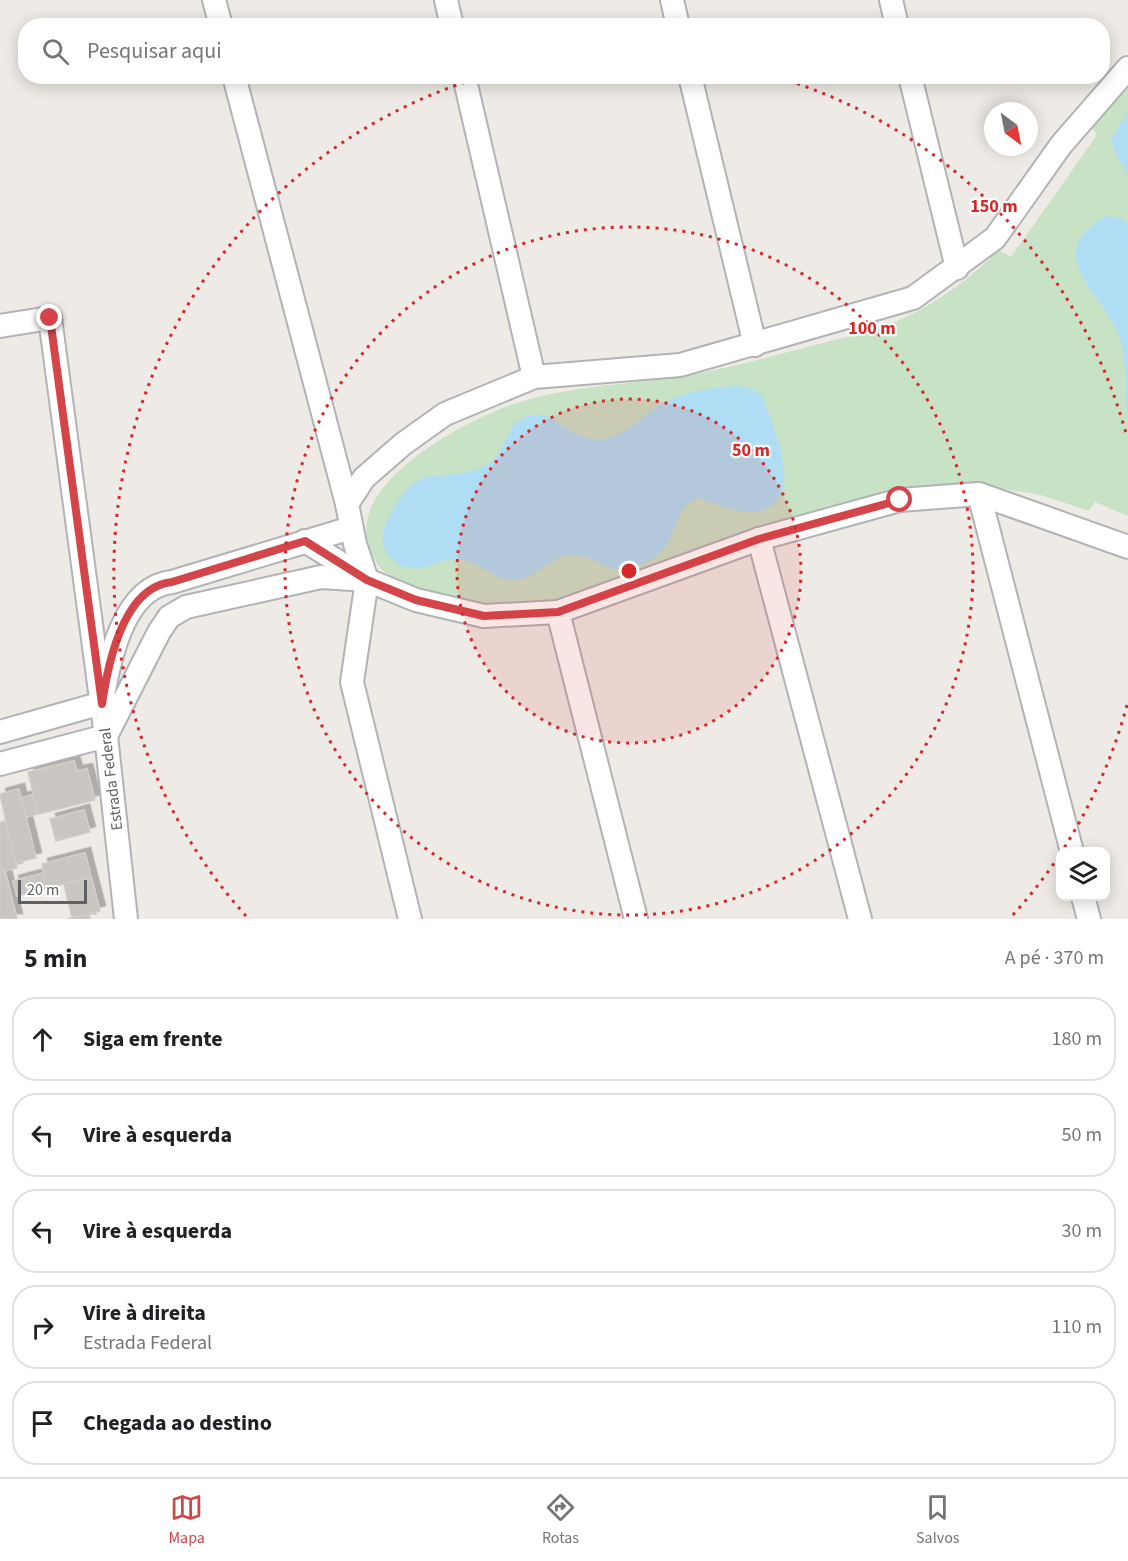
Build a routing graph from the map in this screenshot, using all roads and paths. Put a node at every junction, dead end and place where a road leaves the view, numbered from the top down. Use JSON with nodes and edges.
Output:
{"nodes":[{"id":1,"x":214,"y":0,"type":"edge"},
{"id":2,"x":446,"y":0,"type":"edge"},
{"id":3,"x":672,"y":0,"type":"edge"},
{"id":4,"x":891,"y":0,"type":"edge"},
{"id":5,"x":219,"y":18,"type":"edge"},
{"id":6,"x":450,"y":18,"type":"edge"},
{"id":7,"x":676,"y":18,"type":"edge"},
{"id":8,"x":895,"y":18,"type":"edge"},
{"id":9,"x":1128,"y":68,"type":"edge"},
{"id":10,"x":236,"y":84,"type":"edge"},
{"id":11,"x":466,"y":84,"type":"edge"},
{"id":12,"x":692,"y":84,"type":"edge"},
{"id":13,"x":912,"y":84,"type":"edge"},
{"id":14,"x":957,"y":268,"type":"junction"},
{"id":15,"x":0,"y":326,"type":"edge"},
{"id":16,"x":755,"y":345,"type":"junction"},
{"id":17,"x":534,"y":377,"type":"junction"},
{"id":18,"x":979,"y":494,"type":"junction"},
{"id":19,"x":347,"y":504,"type":"junction"},
{"id":20,"x":351,"y":528,"type":"junction"},
{"id":21,"x":759,"y":539,"type":"junction"},
{"id":22,"x":305,"y":541,"type":"junction"},
{"id":23,"x":1128,"y":547,"type":"edge"},
{"id":24,"x":367,"y":580,"type":"junction"},
{"id":25,"x":558,"y":612,"type":"junction"},
{"id":26,"x":102,"y":704,"type":"junction"},
{"id":27,"x":0,"y":732,"type":"edge"},
{"id":28,"x":106,"y":736,"type":"junction"},
{"id":29,"x":0,"y":764,"type":"edge"},
{"id":30,"x":1071,"y":847,"type":"edge"},
{"id":31,"x":1084,"y":901,"type":"edge"},
{"id":32,"x":126,"y":919,"type":"edge"},
{"id":33,"x":410,"y":919,"type":"edge"},
{"id":34,"x":636,"y":919,"type":"edge"},
{"id":35,"x":860,"y":919,"type":"edge"},
{"id":36,"x":1089,"y":919,"type":"edge"}],
"edges":[{"from":1,"to":5,"type":"street"},
{"from":2,"to":6,"type":"street"},
{"from":3,"to":7,"type":"street"},
{"from":4,"to":8,"type":"street"},
{"from":9,"to":14,"type":"street"},
{"from":10,"to":19,"type":"street"},
{"from":11,"to":17,"type":"street"},
{"from":12,"to":16,"type":"street"},
{"from":13,"to":14,"type":"street"},
{"from":14,"to":16,"type":"street"},
{"from":15,"to":26,"type":"street","name":"Estrada Federal"},
{"from":16,"to":17,"type":"street"},
{"from":17,"to":19,"type":"street"},
{"from":18,"to":21,"type":"street"},
{"from":18,"to":23,"type":"street"},
{"from":18,"to":30,"type":"street"},
{"from":19,"to":20,"type":"street"},
{"from":20,"to":22,"type":"street"},
{"from":20,"to":24,"type":"street"},
{"from":21,"to":25,"type":"street"},
{"from":21,"to":35,"type":"street"},
{"from":22,"to":24,"type":"street"},
{"from":22,"to":26,"type":"street"},
{"from":24,"to":25,"type":"street"},
{"from":24,"to":28,"type":"street"},
{"from":24,"to":33,"type":"street"},
{"from":25,"to":34,"type":"street"},
{"from":26,"to":27,"type":"street"},
{"from":26,"to":28,"type":"street","name":"Estrada Federal"},
{"from":28,"to":29,"type":"street"},
{"from":28,"to":32,"type":"street","name":"Estrada Federal"},
{"from":31,"to":36,"type":"street"}]}
